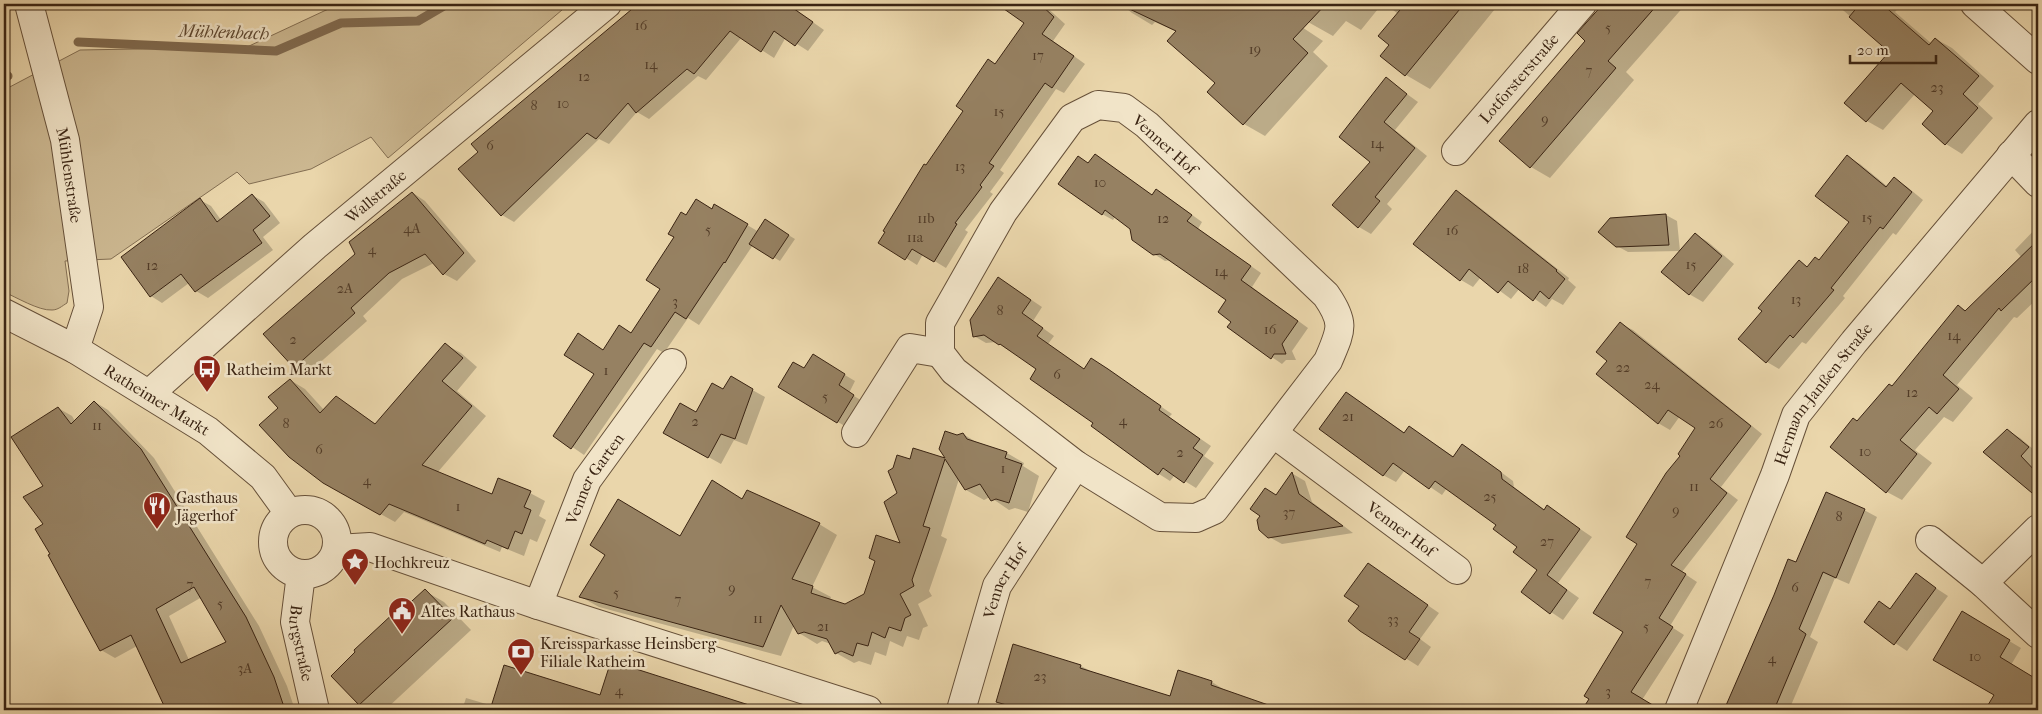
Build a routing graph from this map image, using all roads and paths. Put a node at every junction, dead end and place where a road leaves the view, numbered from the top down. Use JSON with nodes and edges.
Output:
{"nodes":[{"id":1,"x":29,"y":4,"type":"edge"},
{"id":2,"x":607,"y":4,"type":"edge"},
{"id":3,"x":1582,"y":4,"type":"edge"},
{"id":4,"x":1974,"y":4,"type":"edge"},
{"id":5,"x":2038,"y":60,"type":"edge"},
{"id":6,"x":2038,"y":124,"type":"edge"},
{"id":7,"x":1456,"y":151,"type":"dead end"},
{"id":8,"x":2011,"y":154,"type":"junction"},
{"id":9,"x":2038,"y":183,"type":"edge"},
{"id":10,"x":4,"y":313,"type":"edge"},
{"id":11,"x":75,"y":349,"type":"junction"},
{"id":12,"x":940,"y":352,"type":"junction"},
{"id":13,"x":672,"y":363,"type":"dead end"},
{"id":14,"x":149,"y":394,"type":"junction"},
{"id":15,"x":856,"y":433,"type":"dead end"},
{"id":16,"x":1273,"y":433,"type":"junction"},
{"id":17,"x":1076,"y":465,"type":"junction"},
{"id":18,"x":289,"y":513,"type":"junction"},
{"id":19,"x":2038,"y":529,"type":"edge"},
{"id":20,"x":1930,"y":540,"type":"dead end"},
{"id":21,"x":337,"y":549,"type":"junction"},
{"id":22,"x":1457,"y":570,"type":"dead end"},
{"id":23,"x":301,"y":574,"type":"junction"},
{"id":24,"x":1983,"y":584,"type":"junction"},
{"id":25,"x":538,"y":605,"type":"junction"},
{"id":26,"x":2038,"y":634,"type":"edge"},
{"id":27,"x":315,"y":710,"type":"edge"},
{"id":28,"x":868,"y":710,"type":"edge"},
{"id":29,"x":961,"y":710,"type":"edge"},
{"id":30,"x":1679,"y":710,"type":"edge"}],
"edges":[{"from":1,"to":11,"type":"street","name":"Mühlenstraße"},
{"from":2,"to":14,"type":"street","name":"Wallstraße"},
{"from":3,"to":7,"type":"street","name":"Lotforsterstraße"},
{"from":4,"to":5,"type":"street"},
{"from":6,"to":8,"type":"street","name":"Hermann-Janßen-Straße"},
{"from":8,"to":9,"type":"street"},
{"from":8,"to":30,"type":"street","name":"Hermann-Janßen-Straße"},
{"from":10,"to":11,"type":"street","name":"Ratheimer Markt"},
{"from":11,"to":14,"type":"street","name":"Ratheimer Markt"},
{"from":12,"to":15,"type":"street"},
{"from":12,"to":16,"type":"street","name":"Venner Hof"},
{"from":12,"to":17,"type":"street","name":"Venner Hof"},
{"from":13,"to":25,"type":"street","name":"Venner Garten"},
{"from":14,"to":18,"type":"street","name":"Ratheimer Markt"},
{"from":16,"to":17,"type":"street","name":"Venner Hof"},
{"from":16,"to":22,"type":"street","name":"Venner Hof"},
{"from":17,"to":29,"type":"street","name":"Venner Hof"},
{"from":18,"to":21,"type":"street"},
{"from":18,"to":23,"type":"street"},
{"from":19,"to":24,"type":"street"},
{"from":20,"to":24,"type":"street"},
{"from":21,"to":23,"type":"street"},
{"from":21,"to":25,"type":"street"},
{"from":23,"to":27,"type":"street","name":"Burgstraße"},
{"from":24,"to":26,"type":"street"},
{"from":25,"to":28,"type":"street"}]}
